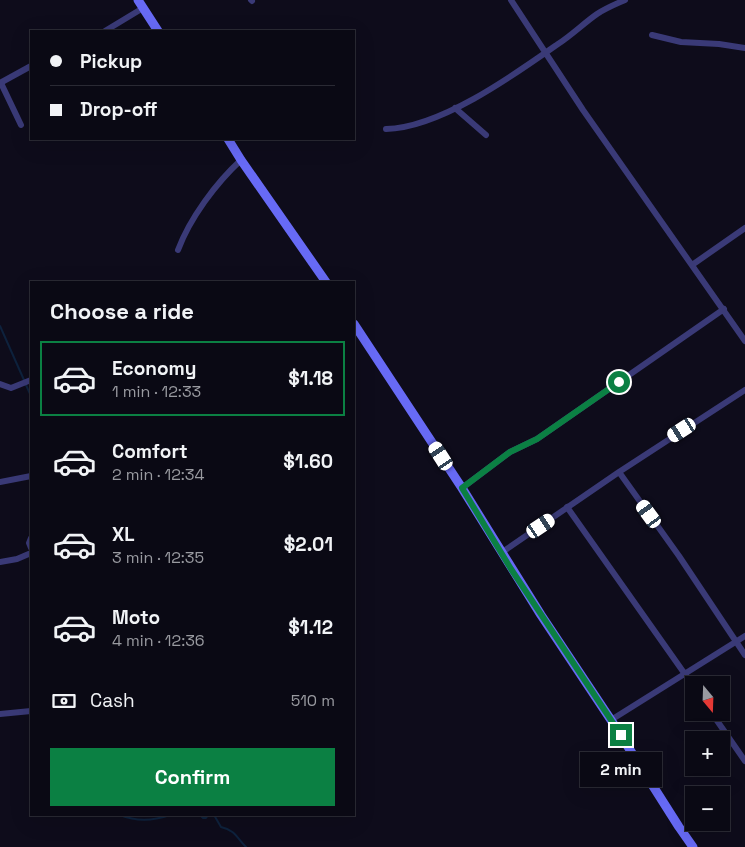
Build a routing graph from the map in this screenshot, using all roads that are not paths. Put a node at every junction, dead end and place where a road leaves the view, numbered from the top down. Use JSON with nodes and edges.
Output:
{"nodes":[{"id":1,"x":511,"y":0,"type":"edge"},
{"id":2,"x":624,"y":0,"type":"edge"},
{"id":3,"x":141,"y":4,"type":"edge"},
{"id":4,"x":106,"y":30,"type":"edge"},
{"id":5,"x":157,"y":30,"type":"edge"},
{"id":6,"x":652,"y":35,"type":"dead end"},
{"id":7,"x":745,"y":48,"type":"edge"},
{"id":8,"x":546,"y":52,"type":"junction"},
{"id":9,"x":30,"y":67,"type":"edge"},
{"id":10,"x":0,"y":83,"type":"edge"},
{"id":11,"x":455,"y":108,"type":"junction"},
{"id":12,"x":21,"y":125,"type":"dead end"},
{"id":13,"x":386,"y":129,"type":"dead end"},
{"id":14,"x":486,"y":134,"type":"dead end"},
{"id":15,"x":229,"y":140,"type":"edge"},
{"id":16,"x":241,"y":160,"type":"junction"},
{"id":17,"x":745,"y":228,"type":"edge"},
{"id":18,"x":178,"y":250,"type":"dead end"},
{"id":19,"x":692,"y":265,"type":"junction"},
{"id":20,"x":325,"y":281,"type":"edge"},
{"id":21,"x":724,"y":309,"type":"junction"},
{"id":22,"x":355,"y":326,"type":"edge"},
{"id":23,"x":745,"y":341,"type":"edge"},
{"id":24,"x":30,"y":380,"type":"edge"},
{"id":25,"x":0,"y":384,"type":"edge"},
{"id":26,"x":745,"y":390,"type":"edge"},
{"id":27,"x":619,"y":472,"type":"junction"},
{"id":28,"x":30,"y":476,"type":"edge"},
{"id":29,"x":0,"y":482,"type":"edge"},
{"id":30,"x":462,"y":488,"type":"junction"},
{"id":31,"x":567,"y":508,"type":"junction"},
{"id":32,"x":501,"y":553,"type":"junction"},
{"id":33,"x":30,"y":554,"type":"edge"},
{"id":34,"x":0,"y":562,"type":"edge"},
{"id":35,"x":745,"y":636,"type":"edge"},
{"id":36,"x":736,"y":642,"type":"junction"},
{"id":37,"x":745,"y":655,"type":"edge"},
{"id":38,"x":685,"y":675,"type":"junction"},
{"id":39,"x":30,"y":711,"type":"edge"},
{"id":40,"x":0,"y":714,"type":"edge"},
{"id":41,"x":611,"y":720,"type":"junction"},
{"id":42,"x":717,"y":721,"type":"edge"},
{"id":43,"x":745,"y":761,"type":"edge"},
{"id":44,"x":694,"y":847,"type":"edge"}],
"edges":[{"from":1,"to":8,"type":"street"},
{"from":2,"to":8,"type":"street"},
{"from":3,"to":4,"type":"street"},
{"from":3,"to":5,"type":"street"},
{"from":6,"to":7,"type":"street"},
{"from":8,"to":11,"type":"street"},
{"from":8,"to":19,"type":"street"},
{"from":9,"to":10,"type":"street"},
{"from":10,"to":12,"type":"street"},
{"from":11,"to":13,"type":"street"},
{"from":11,"to":14,"type":"street"},
{"from":15,"to":16,"type":"street"},
{"from":16,"to":18,"type":"street"},
{"from":16,"to":20,"type":"street"},
{"from":17,"to":19,"type":"street"},
{"from":19,"to":21,"type":"street"},
{"from":21,"to":23,"type":"street"},
{"from":21,"to":30,"type":"street"},
{"from":22,"to":30,"type":"street"},
{"from":24,"to":25,"type":"street"},
{"from":26,"to":27,"type":"street"},
{"from":27,"to":31,"type":"street"},
{"from":27,"to":36,"type":"street"},
{"from":28,"to":29,"type":"street"},
{"from":30,"to":32,"type":"street"},
{"from":31,"to":32,"type":"street"},
{"from":31,"to":38,"type":"street"},
{"from":32,"to":41,"type":"street"},
{"from":33,"to":34,"type":"street"},
{"from":35,"to":36,"type":"street"},
{"from":36,"to":37,"type":"street"},
{"from":36,"to":38,"type":"street"},
{"from":38,"to":41,"type":"street"},
{"from":39,"to":40,"type":"street"},
{"from":41,"to":44,"type":"street"},
{"from":42,"to":43,"type":"street"}]}
